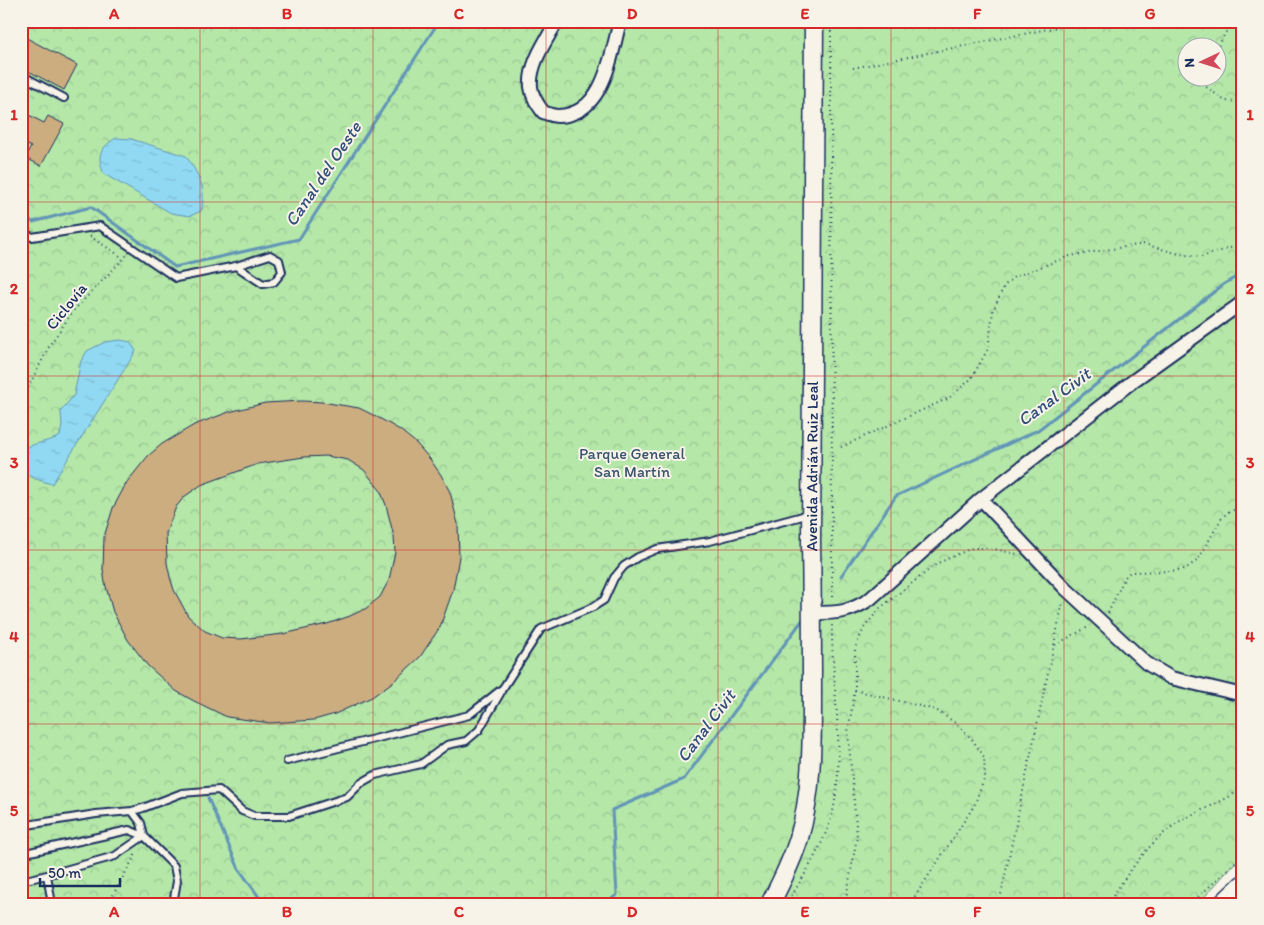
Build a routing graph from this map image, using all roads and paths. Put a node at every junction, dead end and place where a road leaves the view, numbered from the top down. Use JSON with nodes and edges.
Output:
{"nodes":[{"id":1,"x":557,"y":21,"type":"edge"},
{"id":2,"x":620,"y":21,"type":"edge"},
{"id":3,"x":814,"y":21,"type":"edge"},
{"id":4,"x":831,"y":21,"type":"edge"},
{"id":5,"x":1088,"y":21,"type":"edge"},
{"id":6,"x":1232,"y":21,"type":"edge"},
{"id":7,"x":1223,"y":38,"type":"edge"},
{"id":8,"x":853,"y":68,"type":"dead end"},
{"id":9,"x":21,"y":75,"type":"edge"},
{"id":10,"x":1208,"y":88,"type":"edge"},
{"id":11,"x":64,"y":98,"type":"dead end"},
{"id":12,"x":1243,"y":102,"type":"edge"},
{"id":13,"x":21,"y":231,"type":"edge"},
{"id":14,"x":89,"y":235,"type":"dead end"},
{"id":15,"x":1243,"y":244,"type":"edge"},
{"id":16,"x":21,"y":246,"type":"edge"},
{"id":17,"x":31,"y":246,"type":"dead end"},
{"id":18,"x":132,"y":250,"type":"junction"},
{"id":19,"x":124,"y":259,"type":"junction"},
{"id":20,"x":236,"y":266,"type":"junction"},
{"id":21,"x":1243,"y":302,"type":"edge"},
{"id":22,"x":21,"y":401,"type":"edge"},
{"id":23,"x":841,"y":447,"type":"dead end"},
{"id":24,"x":981,"y":499,"type":"junction"},
{"id":25,"x":1243,"y":507,"type":"edge"},
{"id":26,"x":811,"y":514,"type":"junction"},
{"id":27,"x":1039,"y":560,"type":"junction"},
{"id":28,"x":1066,"y":588,"type":"junction"},
{"id":29,"x":813,"y":613,"type":"junction"},
{"id":30,"x":832,"y":614,"type":"junction"},
{"id":31,"x":1100,"y":621,"type":"junction"},
{"id":32,"x":1054,"y":645,"type":"junction"},
{"id":33,"x":502,"y":688,"type":"junction"},
{"id":34,"x":855,"y":690,"type":"junction"},
{"id":35,"x":1243,"y":695,"type":"edge"},
{"id":36,"x":287,"y":761,"type":"dead end"},
{"id":37,"x":1243,"y":785,"type":"edge"},
{"id":38,"x":132,"y":811,"type":"junction"},
{"id":39,"x":21,"y":826,"type":"edge"},
{"id":40,"x":144,"y":836,"type":"junction"},
{"id":41,"x":21,"y":854,"type":"edge"},
{"id":42,"x":1243,"y":855,"type":"edge"},
{"id":43,"x":47,"y":876,"type":"junction"},
{"id":44,"x":21,"y":881,"type":"edge"},
{"id":45,"x":1243,"y":885,"type":"edge"},
{"id":46,"x":52,"y":904,"type":"edge"},
{"id":47,"x":173,"y":904,"type":"edge"},
{"id":48,"x":770,"y":904,"type":"edge"},
{"id":49,"x":787,"y":904,"type":"edge"},
{"id":50,"x":845,"y":904,"type":"edge"},
{"id":51,"x":910,"y":904,"type":"edge"},
{"id":52,"x":999,"y":904,"type":"edge"},
{"id":53,"x":1108,"y":904,"type":"edge"},
{"id":54,"x":1191,"y":904,"type":"edge"},
{"id":55,"x":1223,"y":904,"type":"edge"}],
"edges":[{"from":1,"to":2,"type":"street"},
{"from":3,"to":26,"type":"street","name":"Avenida Adrián Ruiz Leal"},
{"from":4,"to":30,"type":"path"},
{"from":5,"to":8,"type":"path"},
{"from":6,"to":7,"type":"path"},
{"from":9,"to":11,"type":"lane"},
{"from":10,"to":12,"type":"path"},
{"from":13,"to":18,"type":"lane"},
{"from":14,"to":19,"type":"path"},
{"from":15,"to":23,"type":"path"},
{"from":16,"to":17,"type":"path"},
{"from":18,"to":19,"type":"path","name":"Ciclovía"},
{"from":18,"to":20,"type":"lane"},
{"from":19,"to":22,"type":"path","name":"Ciclovía"},
{"from":20,"to":20,"type":"lane"},
{"from":21,"to":24,"type":"street"},
{"from":24,"to":27,"type":"street"},
{"from":24,"to":30,"type":"street"},
{"from":25,"to":31,"type":"path"},
{"from":26,"to":29,"type":"street","name":"Avenida Adrián Ruiz Leal"},
{"from":26,"to":33,"type":"lane"},
{"from":27,"to":28,"type":"street"},
{"from":27,"to":34,"type":"path"},
{"from":28,"to":31,"type":"street"},
{"from":28,"to":32,"type":"path"},
{"from":29,"to":30,"type":"street"},
{"from":29,"to":48,"type":"street","name":"Avenida Adrián Ruiz Leal"},
{"from":30,"to":49,"type":"path"},
{"from":31,"to":32,"type":"path"},
{"from":31,"to":35,"type":"street"},
{"from":32,"to":52,"type":"path"},
{"from":33,"to":36,"type":"lane"},
{"from":33,"to":38,"type":"lane"},
{"from":34,"to":50,"type":"path"},
{"from":34,"to":51,"type":"path"},
{"from":37,"to":53,"type":"path"},
{"from":38,"to":39,"type":"lane"},
{"from":38,"to":40,"type":"lane"},
{"from":40,"to":41,"type":"lane"},
{"from":40,"to":43,"type":"lane"},
{"from":40,"to":47,"type":"lane"},
{"from":42,"to":54,"type":"path"},
{"from":43,"to":44,"type":"lane"},
{"from":43,"to":46,"type":"lane"},
{"from":45,"to":55,"type":"main road"}]}
